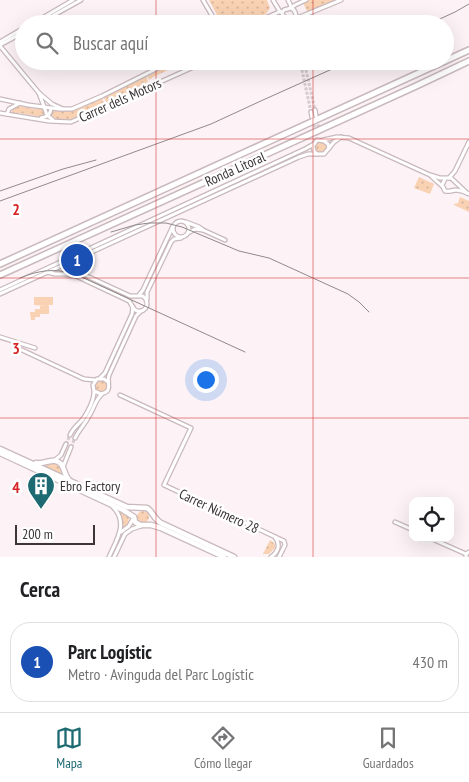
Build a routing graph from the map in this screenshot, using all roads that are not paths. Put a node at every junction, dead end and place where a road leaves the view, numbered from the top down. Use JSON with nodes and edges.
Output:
{"nodes":[{"id":1,"x":73,"y":0,"type":"edge"},
{"id":2,"x":81,"y":0,"type":"edge"},
{"id":3,"x":203,"y":0,"type":"edge"},
{"id":4,"x":273,"y":0,"type":"edge"},
{"id":5,"x":289,"y":0,"type":"edge"},
{"id":6,"x":306,"y":0,"type":"edge"},
{"id":7,"x":341,"y":0,"type":"edge"},
{"id":8,"x":300,"y":3,"type":"junction"},
{"id":9,"x":291,"y":8,"type":"junction"},
{"id":10,"x":282,"y":12,"type":"junction"},
{"id":11,"x":47,"y":15,"type":"edge"},
{"id":12,"x":54,"y":15,"type":"edge"},
{"id":13,"x":212,"y":15,"type":"edge"},
{"id":14,"x":271,"y":15,"type":"edge"},
{"id":15,"x":283,"y":15,"type":"edge"},
{"id":16,"x":296,"y":15,"type":"edge"},
{"id":17,"x":309,"y":15,"type":"edge"},
{"id":18,"x":15,"y":35,"type":"edge"},
{"id":19,"x":0,"y":44,"type":"edge"},
{"id":20,"x":469,"y":50,"type":"edge"},
{"id":21,"x":454,"y":57,"type":"edge"},
{"id":22,"x":469,"y":61,"type":"edge"},
{"id":23,"x":15,"y":63,"type":"edge"},
{"id":24,"x":454,"y":68,"type":"edge"},
{"id":25,"x":21,"y":70,"type":"edge"},
{"id":26,"x":154,"y":70,"type":"edge"},
{"id":27,"x":187,"y":70,"type":"edge"},
{"id":28,"x":425,"y":70,"type":"edge"},
{"id":29,"x":449,"y":70,"type":"edge"},
{"id":30,"x":39,"y":93,"type":"junction"},
{"id":31,"x":0,"y":99,"type":"edge"},
{"id":32,"x":47,"y":101,"type":"junction"},
{"id":33,"x":20,"y":103,"type":"junction"},
{"id":34,"x":44,"y":107,"type":"junction"},
{"id":35,"x":51,"y":108,"type":"junction"},
{"id":36,"x":66,"y":110,"type":"junction"},
{"id":37,"x":313,"y":111,"type":"tunnel mouth"},
{"id":38,"x":0,"y":113,"type":"edge"},
{"id":39,"x":7,"y":114,"type":"junction"},
{"id":40,"x":47,"y":116,"type":"junction"},
{"id":41,"x":314,"y":116,"type":"tunnel mouth"},
{"id":42,"x":36,"y":119,"type":"junction"},
{"id":43,"x":59,"y":122,"type":"junction"},
{"id":44,"x":342,"y":137,"type":"junction"},
{"id":45,"x":323,"y":140,"type":"junction"},
{"id":46,"x":469,"y":142,"type":"edge"},
{"id":47,"x":314,"y":143,"type":"junction"},
{"id":48,"x":328,"y":149,"type":"junction"},
{"id":49,"x":318,"y":155,"type":"junction"},
{"id":50,"x":430,"y":175,"type":"junction"},
{"id":51,"x":447,"y":178,"type":"junction"},
{"id":52,"x":456,"y":183,"type":"junction"},
{"id":53,"x":442,"y":186,"type":"junction"},
{"id":54,"x":453,"y":191,"type":"junction"},
{"id":55,"x":468,"y":193,"type":"edge"},
{"id":56,"x":183,"y":221,"type":"junction"},
{"id":57,"x":173,"y":226,"type":"junction"},
{"id":58,"x":203,"y":230,"type":"junction"},
{"id":59,"x":188,"y":234,"type":"junction"},
{"id":60,"x":180,"y":238,"type":"junction"},
{"id":61,"x":225,"y":240,"type":"dead end"},
{"id":62,"x":74,"y":260,"type":"junction"},
{"id":63,"x":0,"y":264,"type":"edge"},
{"id":64,"x":73,"y":269,"type":"junction"},
{"id":65,"x":46,"y":272,"type":"junction"},
{"id":66,"x":67,"y":274,"type":"junction"},
{"id":67,"x":0,"y":275,"type":"edge"},
{"id":68,"x":0,"y":290,"type":"edge"},
{"id":69,"x":0,"y":294,"type":"edge"},
{"id":70,"x":137,"y":295,"type":"junction"},
{"id":71,"x":147,"y":300,"type":"junction"},
{"id":72,"x":132,"y":305,"type":"junction"},
{"id":73,"x":142,"y":311,"type":"junction"},
{"id":74,"x":0,"y":337,"type":"edge"},
{"id":75,"x":35,"y":348,"type":"dead end"},
{"id":76,"x":22,"y":350,"type":"dead end"},
{"id":77,"x":84,"y":379,"type":"junction"},
{"id":78,"x":98,"y":379,"type":"junction"},
{"id":79,"x":108,"y":382,"type":"junction"},
{"id":80,"x":93,"y":388,"type":"junction"},
{"id":81,"x":103,"y":394,"type":"junction"},
{"id":82,"x":120,"y":395,"type":"dead end"},
{"id":83,"x":70,"y":435,"type":"tunnel mouth"},
{"id":84,"x":75,"y":438,"type":"tunnel mouth"},
{"id":85,"x":66,"y":444,"type":"tunnel mouth"},
{"id":86,"x":71,"y":447,"type":"tunnel mouth"},
{"id":87,"x":0,"y":449,"type":"edge"},
{"id":88,"x":0,"y":453,"type":"edge"},
{"id":89,"x":54,"y":460,"type":"junction"},
{"id":90,"x":26,"y":461,"type":"junction"},
{"id":91,"x":63,"y":467,"type":"junction"},
{"id":92,"x":70,"y":481,"type":"junction"},
{"id":93,"x":108,"y":503,"type":"junction"},
{"id":94,"x":138,"y":508,"type":"junction"},
{"id":95,"x":153,"y":515,"type":"junction"},
{"id":96,"x":134,"y":517,"type":"junction"},
{"id":97,"x":395,"y":522,"type":"dead end"},
{"id":98,"x":144,"y":525,"type":"junction"},
{"id":99,"x":409,"y":528,"type":"edge"},
{"id":100,"x":118,"y":537,"type":"junction"},
{"id":101,"x":275,"y":537,"type":"junction"},
{"id":102,"x":439,"y":542,"type":"edge"},
{"id":103,"x":467,"y":554,"type":"edge"},
{"id":104,"x":108,"y":557,"type":"edge"},
{"id":105,"x":114,"y":557,"type":"edge"},
{"id":106,"x":224,"y":557,"type":"edge"},
{"id":107,"x":234,"y":557,"type":"edge"},
{"id":108,"x":271,"y":557,"type":"edge"},
{"id":109,"x":279,"y":557,"type":"edge"}],
"edges":[{"from":1,"to":11,"type":"street"},
{"from":2,"to":12,"type":"street"},
{"from":3,"to":13,"type":"street"},
{"from":4,"to":10,"type":"street"},
{"from":5,"to":8,"type":"street"},
{"from":5,"to":9,"type":"street"},
{"from":6,"to":8,"type":"street"},
{"from":7,"to":17,"type":"street"},
{"from":8,"to":9,"type":"street"},
{"from":9,"to":10,"type":"street"},
{"from":9,"to":16,"type":"street"},
{"from":10,"to":14,"type":"street"},
{"from":10,"to":15,"type":"street"},
{"from":18,"to":19,"type":"street"},
{"from":19,"to":23,"type":"street"},
{"from":20,"to":21,"type":"highway","name":"Ronda Litoral"},
{"from":22,"to":24,"type":"highway","name":"Ronda Litoral"},
{"from":25,"to":30,"type":"street"},
{"from":26,"to":36,"type":"street","name":"Carrer dels Motors"},
{"from":27,"to":43,"type":"street","name":"Carrer dels Motors"},
{"from":28,"to":63,"type":"highway","name":"Ronda Litoral"},
{"from":29,"to":67,"type":"highway","name":"Ronda Litoral"},
{"from":30,"to":32,"type":"street"},
{"from":30,"to":34,"type":"street"},
{"from":31,"to":33,"type":"street","name":"Carrer dels Motors"},
{"from":32,"to":35,"type":"street"},
{"from":32,"to":36,"type":"street"},
{"from":33,"to":34,"type":"street","name":"Carrer dels Motors"},
{"from":33,"to":39,"type":"street"},
{"from":34,"to":35,"type":"street","name":"Carrer dels Motors"},
{"from":34,"to":40,"type":"street"},
{"from":35,"to":36,"type":"street","name":"Carrer dels Motors"},
{"from":35,"to":40,"type":"street"},
{"from":37,"to":41,"type":"street"},
{"from":38,"to":39,"type":"street","name":"Carrer dels Motors"},
{"from":39,"to":42,"type":"street","name":"Carrer dels Motors"},
{"from":40,"to":42,"type":"street"},
{"from":40,"to":43,"type":"street"},
{"from":42,"to":43,"type":"street","name":"Carrer dels Motors"},
{"from":44,"to":45,"type":"street"},
{"from":44,"to":48,"type":"street"},
{"from":44,"to":50,"type":"street"},
{"from":45,"to":47,"type":"street"},
{"from":45,"to":47,"type":"street"},
{"from":45,"to":48,"type":"street"},
{"from":46,"to":51,"type":"street"},
{"from":47,"to":49,"type":"street"},
{"from":47,"to":68,"type":"street"},
{"from":48,"to":49,"type":"street"},
{"from":49,"to":62,"type":"street"},
{"from":50,"to":51,"type":"street"},
{"from":50,"to":53,"type":"street"},
{"from":51,"to":52,"type":"street"},
{"from":51,"to":53,"type":"street"},
{"from":52,"to":54,"type":"street"},
{"from":52,"to":55,"type":"street"},
{"from":53,"to":54,"type":"street"},
{"from":54,"to":55,"type":"street"},
{"from":56,"to":57,"type":"street"},
{"from":56,"to":58,"type":"street"},
{"from":56,"to":59,"type":"street"},
{"from":57,"to":60,"type":"street"},
{"from":57,"to":70,"type":"street"},
{"from":58,"to":59,"type":"street"},
{"from":58,"to":61,"type":"street"},
{"from":59,"to":60,"type":"street"},
{"from":60,"to":71,"type":"street"},
{"from":62,"to":64,"type":"street"},
{"from":62,"to":65,"type":"street"},
{"from":64,"to":66,"type":"street"},
{"from":64,"to":70,"type":"street"},
{"from":65,"to":66,"type":"street"},
{"from":65,"to":69,"type":"street"},
{"from":66,"to":72,"type":"street"},
{"from":70,"to":71,"type":"street"},
{"from":70,"to":72,"type":"street"},
{"from":71,"to":73,"type":"street"},
{"from":72,"to":73,"type":"street"},
{"from":72,"to":78,"type":"street"},
{"from":73,"to":79,"type":"street"},
{"from":74,"to":75,"type":"street"},
{"from":76,"to":77,"type":"street"},
{"from":77,"to":78,"type":"street"},
{"from":77,"to":80,"type":"street"},
{"from":78,"to":79,"type":"street"},
{"from":78,"to":80,"type":"street"},
{"from":79,"to":81,"type":"street"},
{"from":80,"to":81,"type":"street"},
{"from":80,"to":83,"type":"street"},
{"from":81,"to":84,"type":"street"},
{"from":82,"to":101,"type":"street","name":"Carrer Número 28"},
{"from":85,"to":89,"type":"street"},
{"from":86,"to":91,"type":"street"},
{"from":87,"to":90,"type":"main road"},
{"from":88,"to":93,"type":"main road"},
{"from":89,"to":90,"type":"main road"},
{"from":89,"to":91,"type":"main road"},
{"from":90,"to":92,"type":"main road"},
{"from":91,"to":92,"type":"main road"},
{"from":92,"to":94,"type":"main road"},
{"from":93,"to":96,"type":"main road"},
{"from":93,"to":100,"type":"street"},
{"from":94,"to":95,"type":"main road"},
{"from":94,"to":96,"type":"main road"},
{"from":95,"to":98,"type":"main road"},
{"from":95,"to":107,"type":"main road"},
{"from":96,"to":98,"type":"main road"},
{"from":96,"to":100,"type":"street"},
{"from":97,"to":99,"type":"street"},
{"from":98,"to":105,"type":"street"},
{"from":98,"to":106,"type":"main road"},
{"from":100,"to":104,"type":"street"},
{"from":101,"to":108,"type":"street"},
{"from":101,"to":109,"type":"street"},
{"from":102,"to":103,"type":"street"}]}
